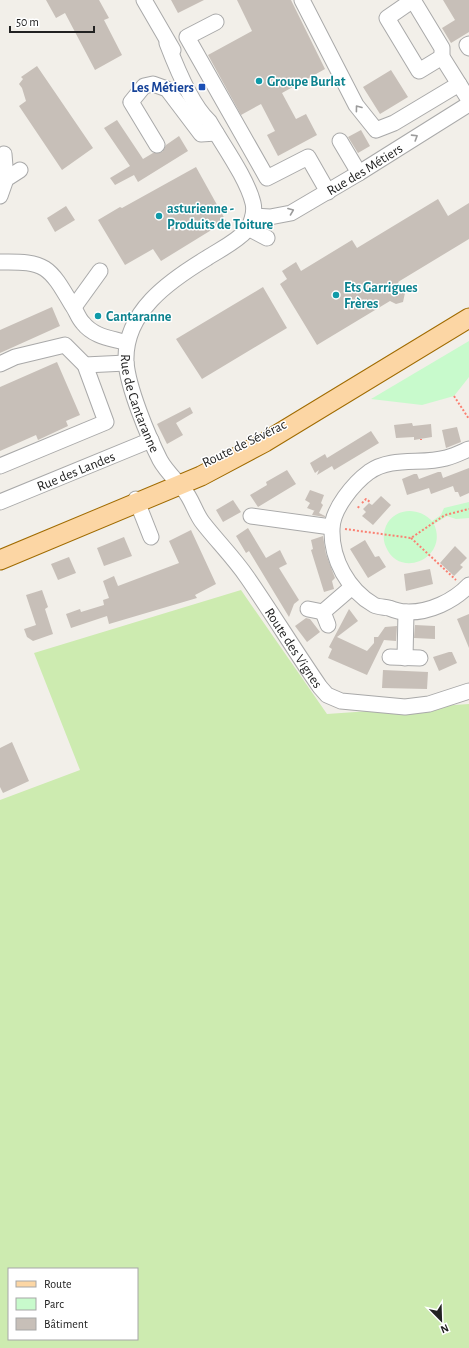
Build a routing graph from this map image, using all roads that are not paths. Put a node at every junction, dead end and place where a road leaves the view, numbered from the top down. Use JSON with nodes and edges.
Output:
{"nodes":[{"id":1,"x":144,"y":0,"type":"edge"},
{"id":2,"x":302,"y":0,"type":"edge"},
{"id":3,"x":413,"y":0,"type":"edge"},
{"id":4,"x":216,"y":22,"type":"dead end"},
{"id":5,"x":469,"y":44,"type":"edge"},
{"id":6,"x":469,"y":48,"type":"edge"},
{"id":7,"x":442,"y":57,"type":"junction"},
{"id":8,"x":459,"y":84,"type":"junction"},
{"id":9,"x":469,"y":100,"type":"edge"},
{"id":10,"x":469,"y":104,"type":"edge"},
{"id":11,"x":212,"y":127,"type":"junction"},
{"id":12,"x":376,"y":130,"type":"junction"},
{"id":13,"x":340,"y":141,"type":"dead end"},
{"id":14,"x":157,"y":145,"type":"dead end"},
{"id":15,"x":393,"y":150,"type":"junction"},
{"id":16,"x":4,"y":154,"type":"dead end"},
{"id":17,"x":20,"y":170,"type":"dead end"},
{"id":18,"x":359,"y":173,"type":"junction"},
{"id":19,"x":3,"y":178,"type":"edge"},
{"id":20,"x":328,"y":192,"type":"junction"},
{"id":21,"x":0,"y":196,"type":"edge"},
{"id":22,"x":251,"y":222,"type":"junction"},
{"id":23,"x":267,"y":238,"type":"dead end"},
{"id":24,"x":0,"y":262,"type":"edge"},
{"id":25,"x":100,"y":271,"type":"dead end"},
{"id":26,"x":74,"y":307,"type":"junction"},
{"id":27,"x":469,"y":312,"type":"edge"},
{"id":28,"x":469,"y":318,"type":"edge"},
{"id":29,"x":127,"y":343,"type":"junction"},
{"id":30,"x":126,"y":363,"type":"junction"},
{"id":31,"x":0,"y":364,"type":"edge"},
{"id":32,"x":85,"y":365,"type":"junction"},
{"id":33,"x":151,"y":440,"type":"junction"},
{"id":34,"x":469,"y":449,"type":"edge"},
{"id":35,"x":0,"y":466,"type":"edge"},
{"id":36,"x":176,"y":482,"type":"junction"},
{"id":37,"x":136,"y":501,"type":"junction"},
{"id":38,"x":0,"y":502,"type":"edge"},
{"id":39,"x":251,"y":516,"type":"dead end"},
{"id":40,"x":332,"y":527,"type":"junction"},
{"id":41,"x":151,"y":537,"type":"dead end"},
{"id":42,"x":4,"y":552,"type":"edge"},
{"id":43,"x":352,"y":587,"type":"junction"},
{"id":44,"x":468,"y":588,"type":"edge"},
{"id":45,"x":308,"y":610,"type":"dead end"},
{"id":46,"x":406,"y":612,"type":"junction"},
{"id":47,"x":390,"y":657,"type":"dead end"},
{"id":48,"x":405,"y":658,"type":"junction"},
{"id":49,"x":420,"y":658,"type":"dead end"},
{"id":50,"x":469,"y":690,"type":"edge"}],
"edges":[{"from":1,"to":11,"type":"street"},
{"from":12,"to":2,"type":"street","one_way":true},
{"from":3,"to":7,"type":"street"},
{"from":3,"to":7,"type":"street"},
{"from":4,"to":20,"type":"street"},
{"from":5,"to":6,"type":"street"},
{"from":7,"to":8,"type":"street"},
{"from":8,"to":9,"type":"street"},
{"from":8,"to":12,"type":"street"},
{"from":15,"to":10,"type":"street","name":"Rue des Métiers","one_way":true},
{"from":11,"to":14,"type":"street"},
{"from":11,"to":22,"type":"street"},
{"from":12,"to":15,"type":"street"},
{"from":13,"to":18,"type":"street"},
{"from":15,"to":18,"type":"street","name":"Rue des Métiers"},
{"from":16,"to":19,"type":"street"},
{"from":17,"to":19,"type":"street"},
{"from":18,"to":20,"type":"street","name":"Rue des Métiers"},
{"from":19,"to":21,"type":"street"},
{"from":22,"to":20,"type":"street","name":"Rue des Métiers","one_way":true},
{"from":22,"to":23,"type":"street"},
{"from":22,"to":29,"type":"street","name":"Rue de Cantaranne"},
{"from":24,"to":26,"type":"street"},
{"from":25,"to":26,"type":"street"},
{"from":26,"to":29,"type":"street"},
{"from":27,"to":36,"type":"main road","name":"Route de Sévérac"},
{"from":28,"to":36,"type":"main road","name":"Route de Sévérac"},
{"from":29,"to":30,"type":"street","name":"Rue de Cantaranne"},
{"from":30,"to":32,"type":"street"},
{"from":30,"to":33,"type":"street","name":"Rue de Cantaranne"},
{"from":31,"to":32,"type":"street"},
{"from":32,"to":35,"type":"street"},
{"from":33,"to":36,"type":"street","name":"Rue de Cantaranne"},
{"from":33,"to":38,"type":"street","name":"Rue des Landes"},
{"from":34,"to":40,"type":"street"},
{"from":36,"to":37,"type":"main road","name":"Route de Sévérac"},
{"from":36,"to":42,"type":"main road","name":"Route de Sévérac"},
{"from":36,"to":50,"type":"street","name":"Route des Vignes"},
{"from":37,"to":41,"type":"street"},
{"from":37,"to":42,"type":"main road","name":"Route de Sévérac"},
{"from":39,"to":40,"type":"street"},
{"from":40,"to":43,"type":"street"},
{"from":43,"to":45,"type":"street"},
{"from":43,"to":46,"type":"street"},
{"from":44,"to":46,"type":"street"},
{"from":46,"to":48,"type":"street"},
{"from":47,"to":48,"type":"street"},
{"from":48,"to":49,"type":"street"}]}
